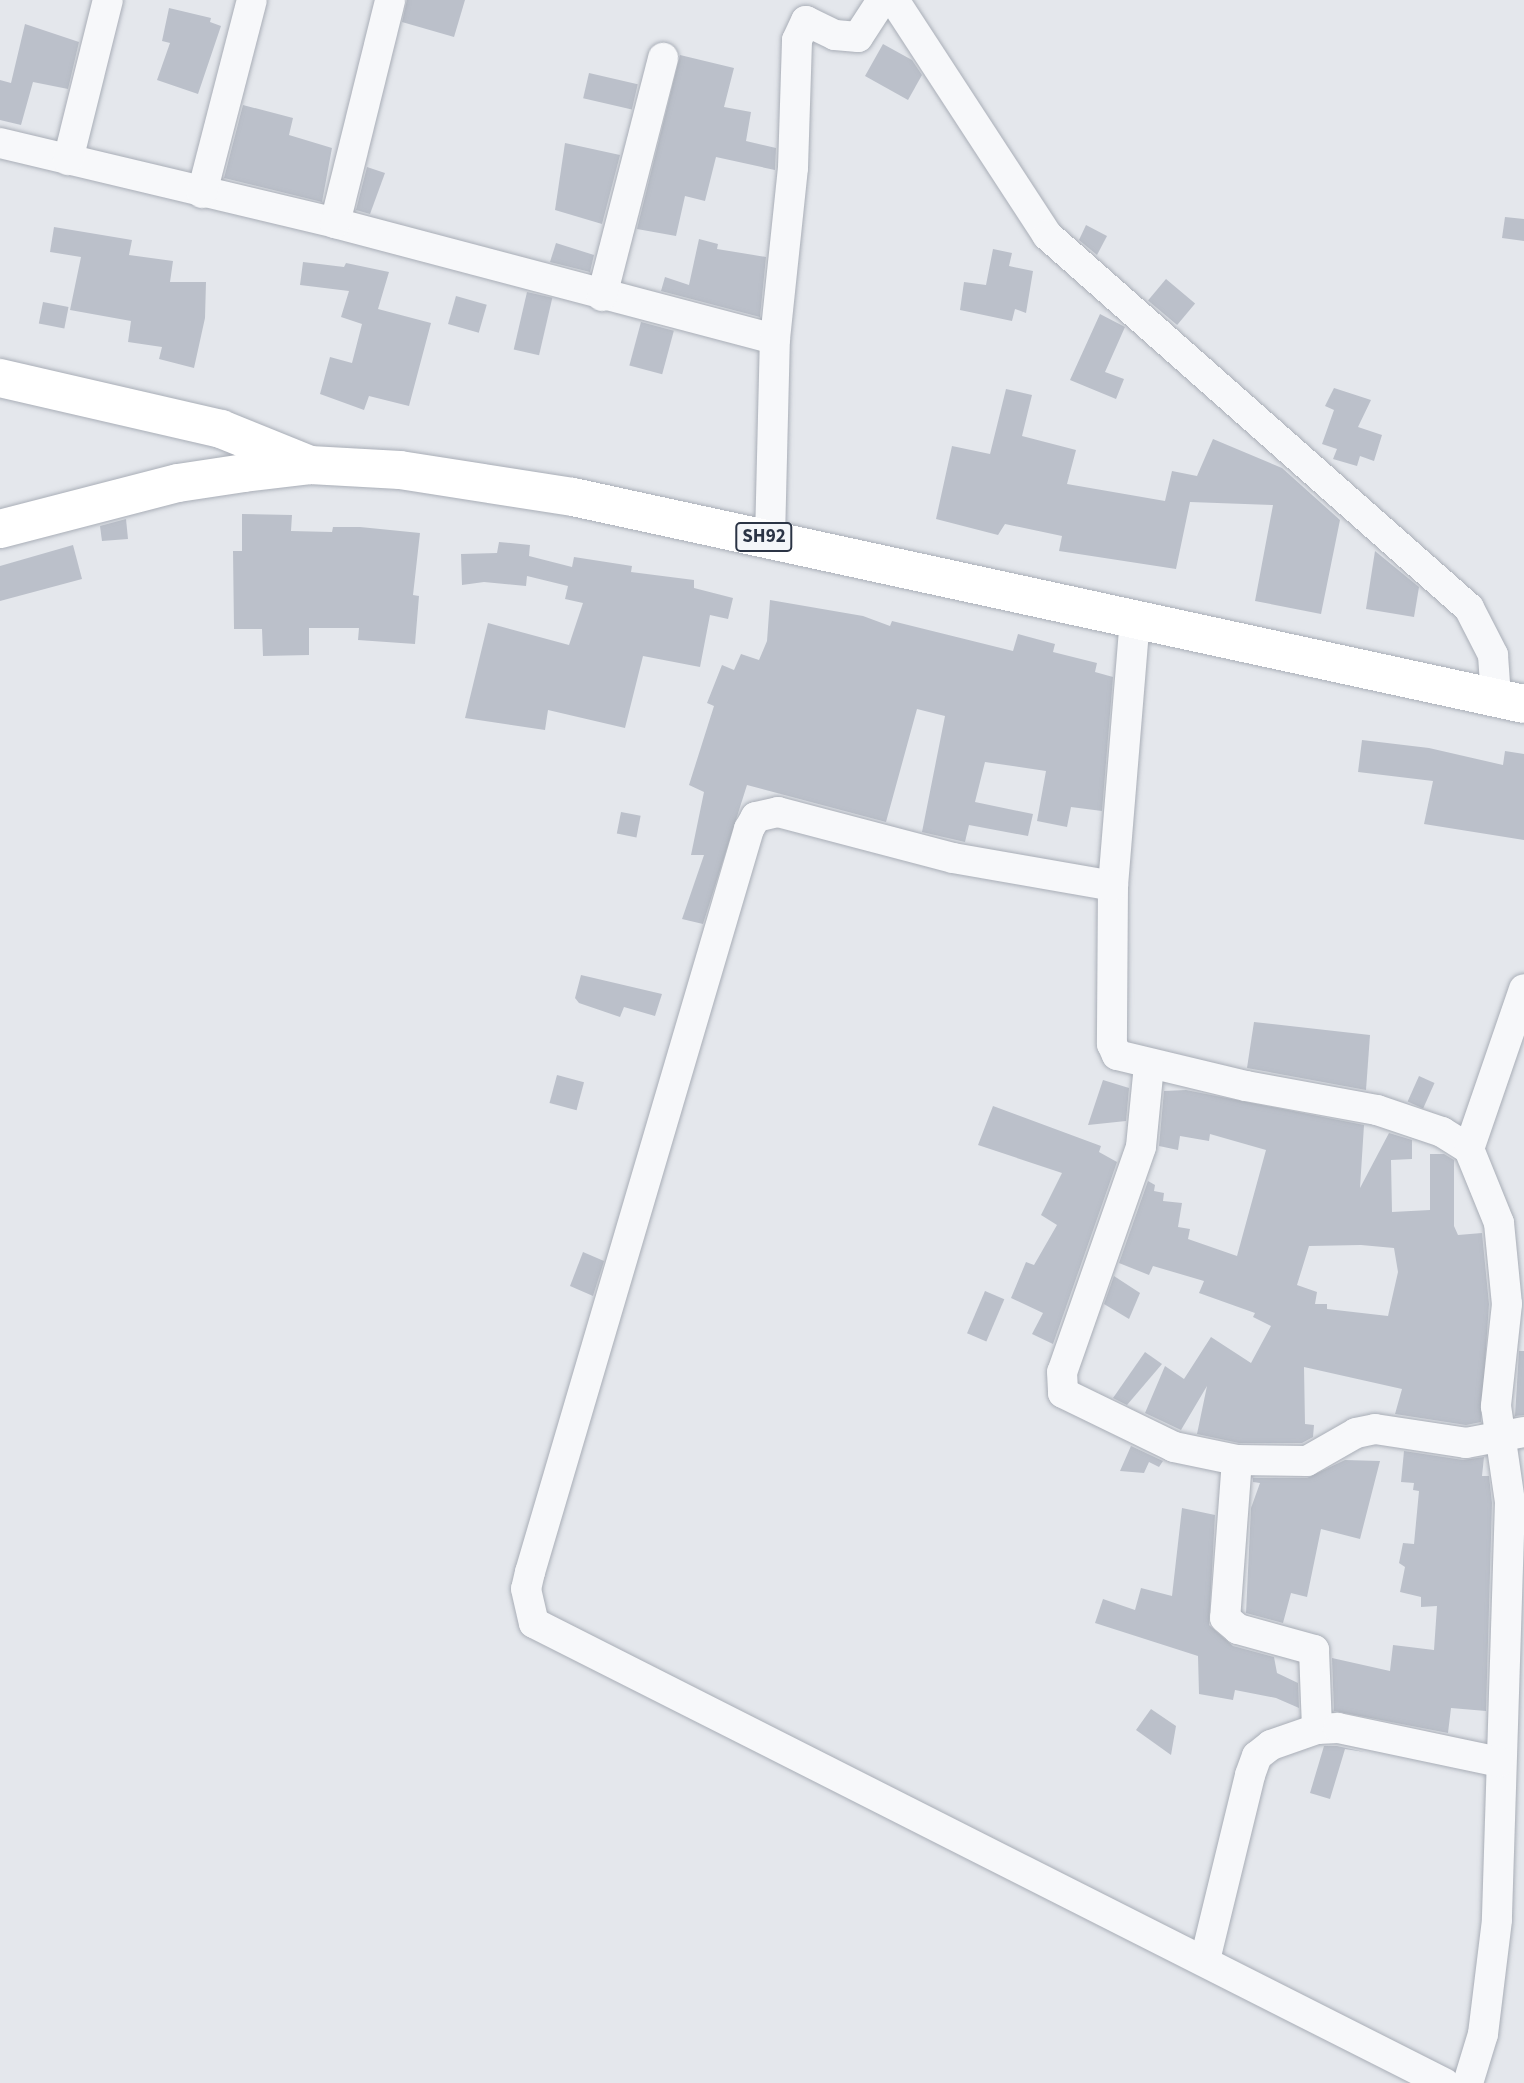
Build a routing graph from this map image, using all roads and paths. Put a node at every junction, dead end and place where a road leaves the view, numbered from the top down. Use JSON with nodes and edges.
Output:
{"nodes":[{"id":1,"x":108,"y":0,"type":"edge"},
{"id":2,"x":252,"y":0,"type":"edge"},
{"id":3,"x":390,"y":0,"type":"edge"},
{"id":4,"x":882,"y":0,"type":"edge"},
{"id":5,"x":894,"y":0,"type":"edge"},
{"id":6,"x":663,"y":58,"type":"dead end"},
{"id":7,"x":0,"y":143,"type":"edge"},
{"id":8,"x":68,"y":160,"type":"junction"},
{"id":9,"x":202,"y":193,"type":"junction"},
{"id":10,"x":335,"y":223,"type":"junction"},
{"id":11,"x":602,"y":296,"type":"junction"},
{"id":12,"x":775,"y":339,"type":"junction"},
{"id":13,"x":0,"y":378,"type":"edge"},
{"id":14,"x":310,"y":465,"type":"junction"},
{"id":15,"x":0,"y":529,"type":"edge"},
{"id":16,"x":770,"y":538,"type":"junction"},
{"id":17,"x":1135,"y":618,"type":"junction"},
{"id":18,"x":1510,"y":701,"type":"edge"},
{"id":19,"x":1114,"y":886,"type":"junction"},
{"id":20,"x":1524,"y":989,"type":"edge"},
{"id":21,"x":1149,"y":1065,"type":"junction"},
{"id":22,"x":1469,"y":1149,"type":"junction"},
{"id":23,"x":1511,"y":1436,"type":"edge"},
{"id":24,"x":1237,"y":1460,"type":"junction"},
{"id":25,"x":1515,"y":1654,"type":"edge"},
{"id":26,"x":1317,"y":1729,"type":"junction"},
{"id":27,"x":1499,"y":1762,"type":"junction"},
{"id":28,"x":1205,"y":1960,"type":"junction"},
{"id":29,"x":1444,"y":2083,"type":"edge"},
{"id":30,"x":1468,"y":2083,"type":"edge"}],
"edges":[{"from":1,"to":8,"type":"street"},
{"from":2,"to":9,"type":"street"},
{"from":3,"to":10,"type":"street"},
{"from":4,"to":12,"type":"street"},
{"from":5,"to":18,"type":"street"},
{"from":6,"to":11,"type":"street"},
{"from":7,"to":8,"type":"street"},
{"from":8,"to":9,"type":"street"},
{"from":9,"to":10,"type":"street"},
{"from":10,"to":11,"type":"street"},
{"from":11,"to":12,"type":"street"},
{"from":12,"to":16,"type":"street"},
{"from":13,"to":14,"type":"main road"},
{"from":14,"to":15,"type":"main road","number":"SH92"},
{"from":14,"to":16,"type":"main road","number":"SH92"},
{"from":16,"to":17,"type":"main road","number":"SH92"},
{"from":17,"to":18,"type":"main road","number":"SH92"},
{"from":17,"to":19,"type":"street"},
{"from":19,"to":21,"type":"street"},
{"from":19,"to":28,"type":"street"},
{"from":20,"to":22,"type":"street"},
{"from":21,"to":22,"type":"street"},
{"from":21,"to":24,"type":"street"},
{"from":22,"to":23,"type":"street"},
{"from":23,"to":24,"type":"street"},
{"from":23,"to":25,"type":"street"},
{"from":24,"to":26,"type":"street"},
{"from":25,"to":27,"type":"street"},
{"from":26,"to":27,"type":"street"},
{"from":26,"to":28,"type":"street"},
{"from":27,"to":30,"type":"street"},
{"from":28,"to":29,"type":"street"}]}
